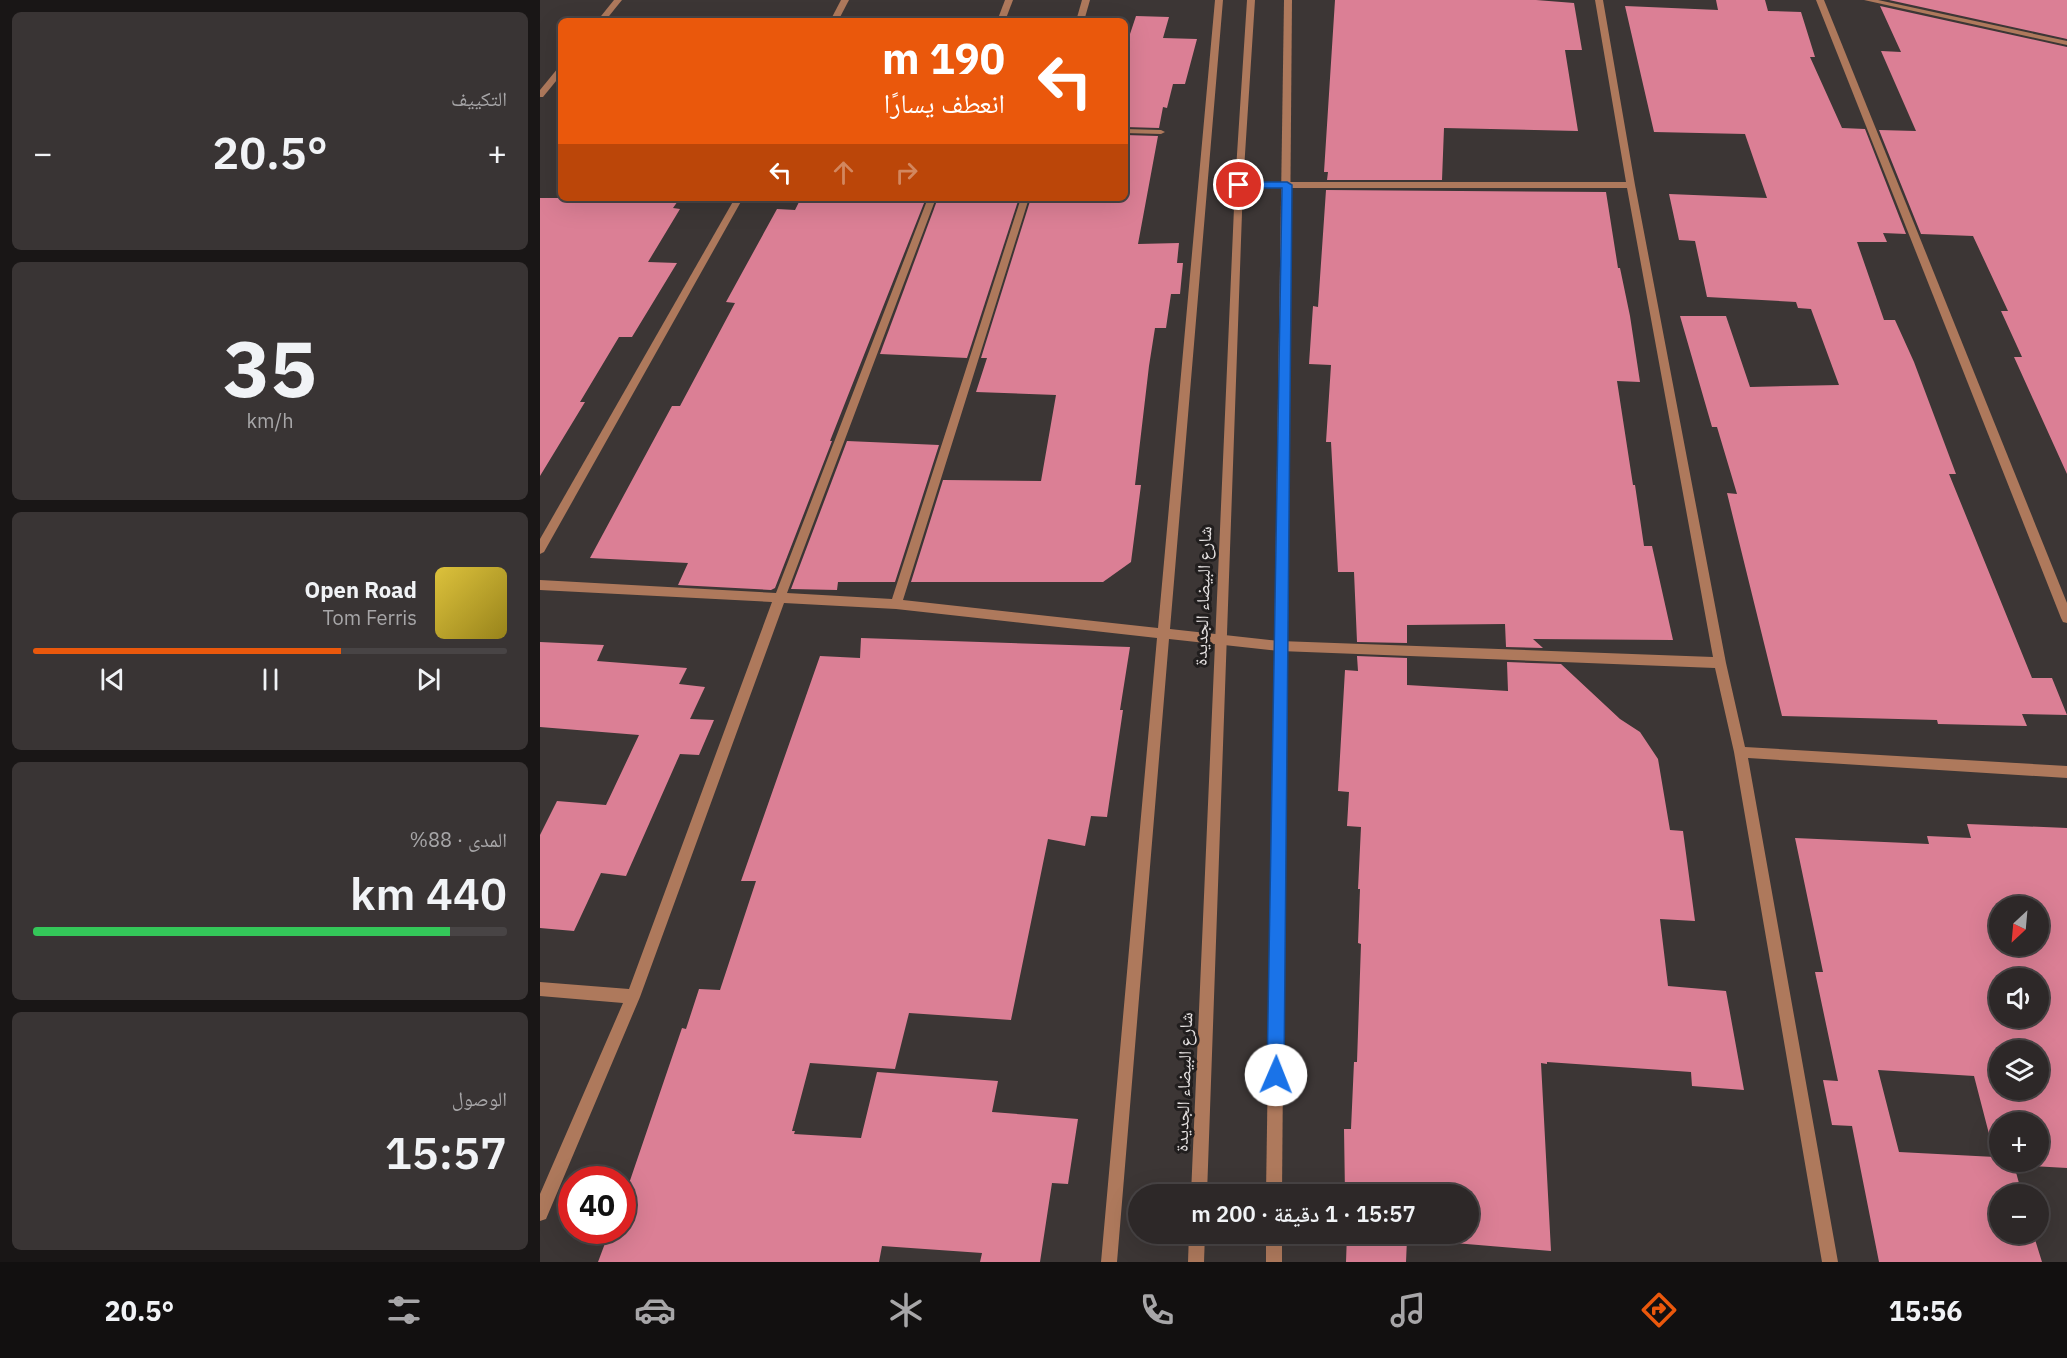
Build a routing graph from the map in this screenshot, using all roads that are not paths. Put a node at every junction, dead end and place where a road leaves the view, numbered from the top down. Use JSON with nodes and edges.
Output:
{"nodes":[{"id":1,"x":618,"y":0,"type":"edge"},
{"id":2,"x":845,"y":0,"type":"edge"},
{"id":3,"x":1009,"y":0,"type":"edge"},
{"id":4,"x":1086,"y":0,"type":"edge"},
{"id":5,"x":1219,"y":0,"type":"edge"},
{"id":6,"x":1251,"y":0,"type":"edge"},
{"id":7,"x":1287,"y":0,"type":"edge"},
{"id":8,"x":1599,"y":0,"type":"edge"},
{"id":9,"x":1820,"y":0,"type":"edge"},
{"id":10,"x":1868,"y":0,"type":"edge"},
{"id":11,"x":603,"y":18,"type":"edge"},
{"id":12,"x":836,"y":18,"type":"edge"},
{"id":13,"x":1002,"y":18,"type":"edge"},
{"id":14,"x":1081,"y":18,"type":"edge"},
{"id":15,"x":2067,"y":43,"type":"edge"},
{"id":16,"x":558,"y":74,"type":"edge"},
{"id":17,"x":540,"y":95,"type":"edge"},
{"id":18,"x":1128,"y":131,"type":"edge"},
{"id":19,"x":1161,"y":132,"type":"dead end"},
{"id":20,"x":1239,"y":185,"type":"junction"},
{"id":21,"x":1287,"y":185,"type":"junction"},
{"id":22,"x":1631,"y":185,"type":"junction"},
{"id":23,"x":737,"y":201,"type":"edge"},
{"id":24,"x":931,"y":201,"type":"edge"},
{"id":25,"x":1024,"y":201,"type":"edge"},
{"id":26,"x":540,"y":549,"type":"edge"},
{"id":27,"x":540,"y":585,"type":"edge"},
{"id":28,"x":780,"y":597,"type":"junction"},
{"id":29,"x":896,"y":604,"type":"junction"},
{"id":30,"x":2067,"y":618,"type":"edge"},
{"id":31,"x":1164,"y":633,"type":"junction"},
{"id":32,"x":1221,"y":639,"type":"junction"},
{"id":33,"x":1280,"y":646,"type":"junction"},
{"id":34,"x":1720,"y":663,"type":"junction"},
{"id":35,"x":1740,"y":752,"type":"junction"},
{"id":36,"x":2067,"y":772,"type":"edge"},
{"id":37,"x":540,"y":989,"type":"edge"},
{"id":38,"x":633,"y":997,"type":"junction"},
{"id":39,"x":1199,"y":1184,"type":"edge"},
{"id":40,"x":1274,"y":1184,"type":"edge"},
{"id":41,"x":540,"y":1214,"type":"edge"},
{"id":42,"x":1197,"y":1244,"type":"edge"},
{"id":43,"x":1274,"y":1244,"type":"edge"},
{"id":44,"x":1110,"y":1262,"type":"edge"},
{"id":45,"x":1196,"y":1262,"type":"edge"},
{"id":46,"x":1274,"y":1262,"type":"edge"},
{"id":47,"x":1830,"y":1262,"type":"edge"}],
"edges":[{"from":1,"to":11,"type":"street"},
{"from":2,"to":12,"type":"street"},
{"from":3,"to":13,"type":"street"},
{"from":4,"to":14,"type":"street"},
{"from":5,"to":31,"type":"street"},
{"from":6,"to":20,"type":"street","name":"شارع البيضاء الجديدة"},
{"from":7,"to":21,"type":"street"},
{"from":8,"to":22,"type":"street"},
{"from":9,"to":30,"type":"street"},
{"from":10,"to":15,"type":"street"},
{"from":16,"to":17,"type":"street"},
{"from":18,"to":19,"type":"street"},
{"from":20,"to":21,"type":"street"},
{"from":20,"to":32,"type":"street","name":"شارع البيضاء الجديدة"},
{"from":21,"to":22,"type":"street"},
{"from":21,"to":33,"type":"street"},
{"from":22,"to":34,"type":"street"},
{"from":23,"to":26,"type":"street"},
{"from":24,"to":28,"type":"street"},
{"from":25,"to":29,"type":"street"},
{"from":27,"to":28,"type":"street"},
{"from":28,"to":29,"type":"street"},
{"from":28,"to":38,"type":"street"},
{"from":29,"to":31,"type":"street"},
{"from":31,"to":32,"type":"street"},
{"from":31,"to":44,"type":"street"},
{"from":32,"to":33,"type":"street"},
{"from":32,"to":39,"type":"street","name":"شارع البيضاء الجديدة"},
{"from":33,"to":34,"type":"street"},
{"from":33,"to":40,"type":"street"},
{"from":34,"to":35,"type":"street"},
{"from":35,"to":36,"type":"street"},
{"from":35,"to":47,"type":"street"},
{"from":37,"to":38,"type":"street"},
{"from":38,"to":41,"type":"street"},
{"from":42,"to":45,"type":"street"},
{"from":43,"to":46,"type":"street"}]}
